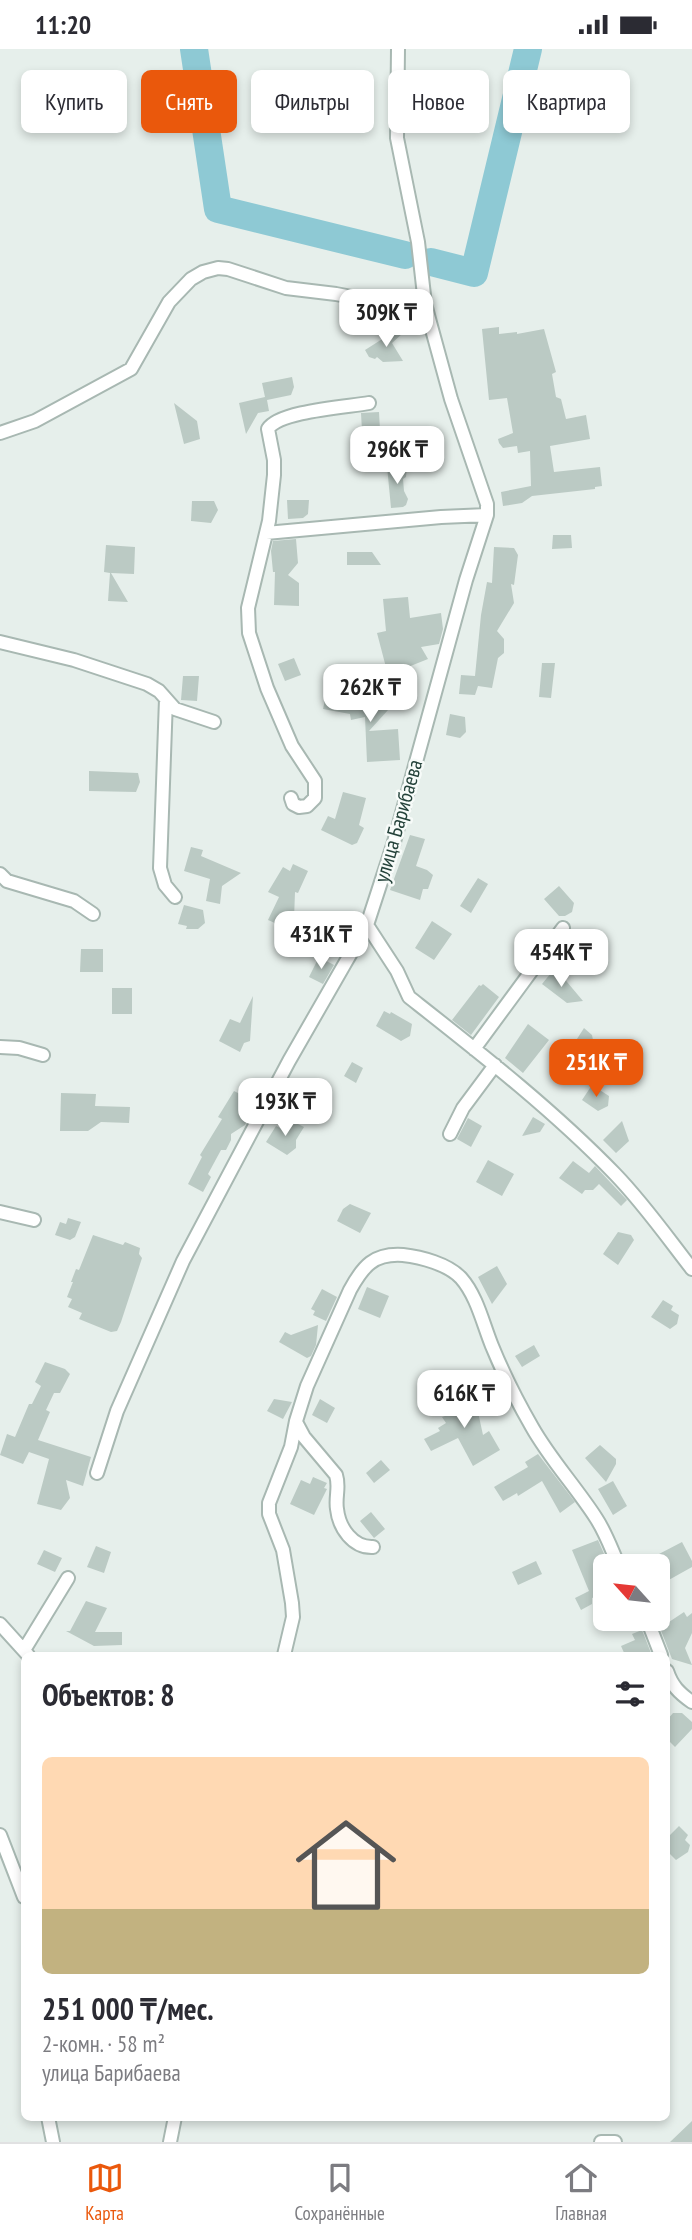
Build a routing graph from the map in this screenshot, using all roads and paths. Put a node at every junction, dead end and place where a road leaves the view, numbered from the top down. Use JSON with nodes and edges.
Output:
{"nodes":[{"id":1,"x":398,"y":49,"type":"edge"},
{"id":2,"x":425,"y":304,"type":"junction"},
{"id":3,"x":369,"y":403,"type":"dead end"},
{"id":4,"x":0,"y":433,"type":"edge"},
{"id":5,"x":487,"y":515,"type":"junction"},
{"id":6,"x":266,"y":533,"type":"junction"},
{"id":7,"x":0,"y":642,"type":"edge"},
{"id":8,"x":166,"y":699,"type":"junction"},
{"id":9,"x":214,"y":722,"type":"dead end"},
{"id":10,"x":291,"y":798,"type":"dead end"},
{"id":11,"x":0,"y":874,"type":"edge"},
{"id":12,"x":175,"y":897,"type":"dead end"},
{"id":13,"x":93,"y":913,"type":"dead end"},
{"id":14,"x":367,"y":925,"type":"junction"},
{"id":15,"x":562,"y":927,"type":"dead end"},
{"id":16,"x":0,"y":1047,"type":"edge"},
{"id":17,"x":474,"y":1049,"type":"junction"},
{"id":18,"x":43,"y":1055,"type":"dead end"},
{"id":19,"x":495,"y":1065,"type":"junction"},
{"id":20,"x":450,"y":1134,"type":"dead end"},
{"id":21,"x":0,"y":1212,"type":"edge"},
{"id":22,"x":34,"y":1220,"type":"dead end"},
{"id":23,"x":692,"y":1269,"type":"edge"},
{"id":24,"x":296,"y":1421,"type":"junction"},
{"id":25,"x":97,"y":1473,"type":"dead end"},
{"id":26,"x":373,"y":1547,"type":"dead end"},
{"id":27,"x":613,"y":1554,"type":"edge"},
{"id":28,"x":68,"y":1578,"type":"dead end"},
{"id":29,"x":0,"y":1624,"type":"edge"},
{"id":30,"x":652,"y":1631,"type":"edge"},
{"id":31,"x":25,"y":1652,"type":"edge"},
{"id":32,"x":27,"y":1652,"type":"edge"},
{"id":33,"x":286,"y":1652,"type":"edge"},
{"id":34,"x":660,"y":1652,"type":"edge"},
{"id":35,"x":670,"y":1680,"type":"edge"},
{"id":36,"x":692,"y":1702,"type":"edge"},
{"id":37,"x":0,"y":1835,"type":"edge"},
{"id":38,"x":21,"y":1889,"type":"edge"},
{"id":39,"x":49,"y":2121,"type":"edge"},
{"id":40,"x":174,"y":2121,"type":"edge"},
{"id":41,"x":52,"y":2142,"type":"edge"},
{"id":42,"x":170,"y":2142,"type":"edge"},
{"id":43,"x":601,"y":2142,"type":"edge"},
{"id":44,"x":615,"y":2142,"type":"edge"}],
"edges":[{"from":1,"to":2,"type":"street"},
{"from":2,"to":4,"type":"street"},
{"from":2,"to":5,"type":"street"},
{"from":3,"to":6,"type":"street"},
{"from":5,"to":6,"type":"street"},
{"from":5,"to":14,"type":"street","name":"улица Барибаева"},
{"from":6,"to":10,"type":"street"},
{"from":7,"to":8,"type":"street"},
{"from":8,"to":9,"type":"street"},
{"from":8,"to":12,"type":"street"},
{"from":11,"to":13,"type":"street"},
{"from":14,"to":17,"type":"street"},
{"from":14,"to":25,"type":"street","name":"улица Барибаева"},
{"from":15,"to":17,"type":"street"},
{"from":16,"to":18,"type":"street"},
{"from":17,"to":19,"type":"street"},
{"from":19,"to":20,"type":"street"},
{"from":19,"to":23,"type":"street"},
{"from":21,"to":22,"type":"street"},
{"from":24,"to":26,"type":"street"},
{"from":24,"to":27,"type":"street"},
{"from":24,"to":33,"type":"street"},
{"from":28,"to":32,"type":"street"},
{"from":29,"to":31,"type":"street"},
{"from":30,"to":34,"type":"street"},
{"from":35,"to":36,"type":"street"},
{"from":37,"to":38,"type":"street"},
{"from":39,"to":41,"type":"street"},
{"from":40,"to":42,"type":"street"},
{"from":43,"to":44,"type":"street"}]}
